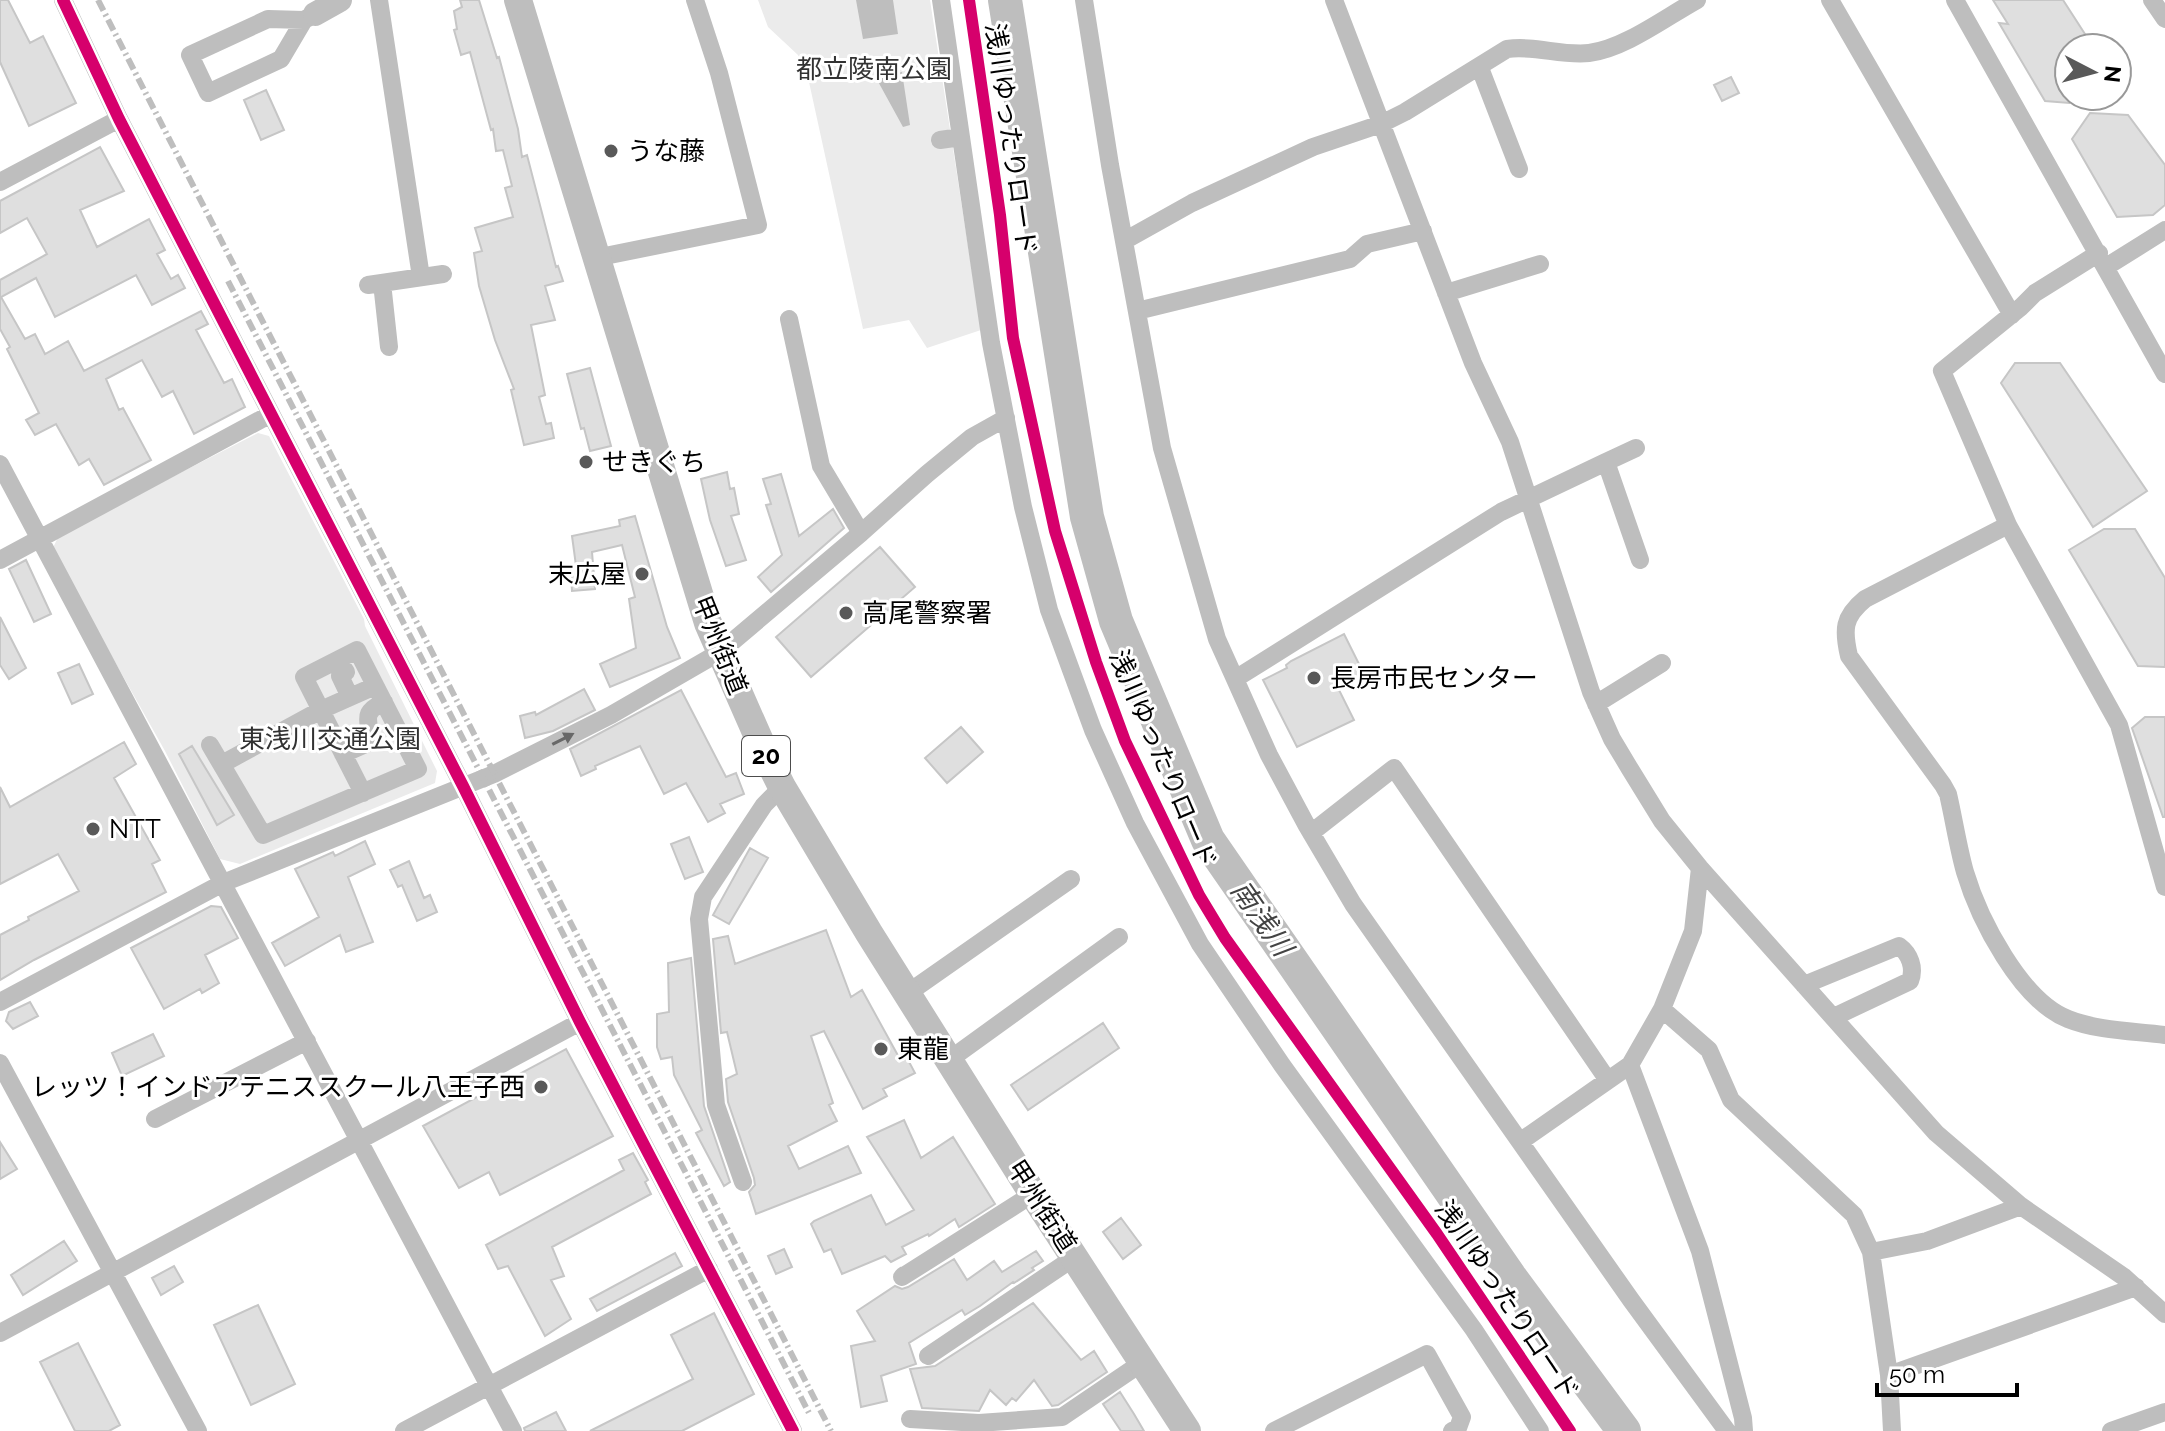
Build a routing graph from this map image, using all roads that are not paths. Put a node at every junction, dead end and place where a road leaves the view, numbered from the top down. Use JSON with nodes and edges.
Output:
{"nodes":[{"id":1,"x":63,"y":0,"type":"edge"},
{"id":2,"x":340,"y":0,"type":"edge"},
{"id":3,"x":379,"y":0,"type":"edge"},
{"id":4,"x":518,"y":0,"type":"edge"},
{"id":5,"x":695,"y":0,"type":"edge"},
{"id":6,"x":941,"y":0,"type":"edge"},
{"id":7,"x":1084,"y":0,"type":"edge"},
{"id":8,"x":1334,"y":0,"type":"edge"},
{"id":9,"x":1697,"y":0,"type":"edge"},
{"id":10,"x":1830,"y":0,"type":"edge"},
{"id":11,"x":1955,"y":0,"type":"edge"},
{"id":12,"x":2152,"y":0,"type":"edge"},
{"id":13,"x":310,"y":17,"type":"junction"},
{"id":14,"x":2165,"y":19,"type":"edge"},
{"id":15,"x":1480,"y":68,"type":"junction"},
{"id":16,"x":119,"y":119,"type":"junction"},
{"id":17,"x":1381,"y":124,"type":"junction"},
{"id":18,"x":961,"y":137,"type":"junction"},
{"id":19,"x":940,"y":140,"type":"dead end"},
{"id":20,"x":1519,"y":169,"type":"dead end"},
{"id":21,"x":0,"y":182,"type":"edge"},
{"id":22,"x":2165,"y":230,"type":"edge"},
{"id":23,"x":1423,"y":231,"type":"junction"},
{"id":24,"x":1124,"y":241,"type":"junction"},
{"id":25,"x":595,"y":258,"type":"junction"},
{"id":26,"x":2102,"y":260,"type":"junction"},
{"id":27,"x":1540,"y":264,"type":"dead end"},
{"id":28,"x":443,"y":274,"type":"dead end"},
{"id":29,"x":421,"y":277,"type":"junction"},
{"id":30,"x":1446,"y":293,"type":"junction"},
{"id":31,"x":1137,"y":311,"type":"junction"},
{"id":32,"x":2012,"y":315,"type":"junction"},
{"id":33,"x":789,"y":319,"type":"dead end"},
{"id":34,"x":389,"y":347,"type":"dead end"},
{"id":35,"x":2165,"y":374,"type":"edge"},
{"id":36,"x":271,"y":414,"type":"junction"},
{"id":37,"x":1006,"y":418,"type":"junction"},
{"id":38,"x":1636,"y":448,"type":"dead end"},
{"id":39,"x":1606,"y":462,"type":"junction"},
{"id":40,"x":0,"y":464,"type":"edge"},
{"id":41,"x":1529,"y":496,"type":"junction"},
{"id":42,"x":2008,"y":525,"type":"junction"},
{"id":43,"x":861,"y":533,"type":"junction"},
{"id":44,"x":40,"y":538,"type":"junction"},
{"id":45,"x":0,"y":560,"type":"edge"},
{"id":46,"x":1640,"y":560,"type":"dead end"},
{"id":47,"x":720,"y":652,"type":"junction"},
{"id":48,"x":338,"y":660,"type":"junction"},
{"id":49,"x":1662,"y":663,"type":"dead end"},
{"id":50,"x":1235,"y":679,"type":"junction"},
{"id":51,"x":380,"y":694,"type":"junction"},
{"id":52,"x":350,"y":697,"type":"junction"},
{"id":53,"x":1596,"y":704,"type":"junction"},
{"id":54,"x":321,"y":710,"type":"junction"},
{"id":55,"x":210,"y":745,"type":"dead end"},
{"id":56,"x":343,"y":754,"type":"junction"},
{"id":57,"x":222,"y":764,"type":"junction"},
{"id":58,"x":463,"y":786,"type":"junction"},
{"id":59,"x":782,"y":787,"type":"junction"},
{"id":60,"x":363,"y":793,"type":"junction"},
{"id":61,"x":1311,"y":833,"type":"junction"},
{"id":62,"x":263,"y":835,"type":"junction"},
{"id":63,"x":279,"y":861,"type":"junction"},
{"id":64,"x":1700,"y":868,"type":"junction"},
{"id":65,"x":1071,"y":879,"type":"dead end"},
{"id":66,"x":223,"y":883,"type":"junction"},
{"id":67,"x":2165,"y":887,"type":"edge"},
{"id":68,"x":1119,"y":937,"type":"dead end"},
{"id":69,"x":1804,"y":985,"type":"junction"},
{"id":70,"x":908,"y":993,"type":"junction"},
{"id":71,"x":0,"y":1002,"type":"edge"},
{"id":72,"x":1662,"y":1009,"type":"junction"},
{"id":73,"x":1834,"y":1017,"type":"junction"},
{"id":74,"x":580,"y":1022,"type":"junction"},
{"id":75,"x":2165,"y":1035,"type":"edge"},
{"id":76,"x":307,"y":1041,"type":"junction"},
{"id":77,"x":949,"y":1060,"type":"junction"},
{"id":78,"x":0,"y":1063,"type":"edge"},
{"id":79,"x":1630,"y":1065,"type":"junction"},
{"id":80,"x":1607,"y":1079,"type":"junction"},
{"id":81,"x":155,"y":1119,"type":"dead end"},
{"id":82,"x":360,"y":1140,"type":"junction"},
{"id":83,"x":1521,"y":1141,"type":"junction"},
{"id":84,"x":743,"y":1182,"type":"dead end"},
{"id":85,"x":1033,"y":1194,"type":"junction"},
{"id":86,"x":2021,"y":1206,"type":"junction"},
{"id":87,"x":1871,"y":1252,"type":"junction"},
{"id":88,"x":1075,"y":1257,"type":"junction"},
{"id":89,"x":709,"y":1269,"type":"junction"},
{"id":90,"x":115,"y":1272,"type":"junction"},
{"id":91,"x":904,"y":1275,"type":"dead end"},
{"id":92,"x":2136,"y":1287,"type":"junction"},
{"id":93,"x":2165,"y":1314,"type":"edge"},
{"id":94,"x":0,"y":1333,"type":"edge"},
{"id":95,"x":928,"y":1356,"type":"dead end"},
{"id":96,"x":1143,"y":1362,"type":"junction"},
{"id":97,"x":1889,"y":1375,"type":"junction"},
{"id":98,"x":490,"y":1387,"type":"junction"},
{"id":99,"x":2165,"y":1412,"type":"edge"},
{"id":100,"x":910,"y":1419,"type":"dead end"},
{"id":101,"x":198,"y":1431,"type":"edge"},
{"id":102,"x":404,"y":1431,"type":"edge"},
{"id":103,"x":513,"y":1431,"type":"edge"},
{"id":104,"x":793,"y":1431,"type":"edge"},
{"id":105,"x":1187,"y":1431,"type":"edge"},
{"id":106,"x":1274,"y":1431,"type":"edge"},
{"id":107,"x":1452,"y":1431,"type":"edge"},
{"id":108,"x":1540,"y":1431,"type":"edge"},
{"id":109,"x":1727,"y":1431,"type":"edge"},
{"id":110,"x":1744,"y":1431,"type":"edge"},
{"id":111,"x":1892,"y":1431,"type":"edge"},
{"id":112,"x":2111,"y":1431,"type":"edge"}],
"edges":[{"from":1,"to":16,"type":"street"},
{"from":2,"to":13,"type":"main road"},
{"from":3,"to":29,"type":"street"},
{"from":4,"to":25,"type":"highway","name":"甲州街道","number":"20"},
{"from":5,"to":25,"type":"street"},
{"from":6,"to":18,"type":"street"},
{"from":7,"to":24,"type":"street"},
{"from":8,"to":17,"type":"street"},
{"from":9,"to":15,"type":"street"},
{"from":10,"to":32,"type":"street"},
{"from":11,"to":26,"type":"street"},
{"from":12,"to":14,"type":"street"},
{"from":13,"to":13,"type":"street"},
{"from":15,"to":17,"type":"street"},
{"from":15,"to":20,"type":"street"},
{"from":16,"to":21,"type":"street"},
{"from":16,"to":36,"type":"street"},
{"from":17,"to":23,"type":"street"},
{"from":17,"to":24,"type":"street"},
{"from":18,"to":19,"type":"street"},
{"from":18,"to":37,"type":"street"},
{"from":22,"to":26,"type":"street"},
{"from":23,"to":30,"type":"street"},
{"from":23,"to":31,"type":"street"},
{"from":24,"to":31,"type":"street"},
{"from":25,"to":47,"type":"highway","name":"甲州街道","number":"20"},
{"from":26,"to":32,"type":"street"},
{"from":26,"to":35,"type":"street"},
{"from":27,"to":30,"type":"street"},
{"from":28,"to":29,"type":"street"},
{"from":29,"to":34,"type":"street"},
{"from":30,"to":41,"type":"street"},
{"from":31,"to":50,"type":"street"},
{"from":32,"to":42,"type":"street"},
{"from":33,"to":43,"type":"street"},
{"from":36,"to":44,"type":"street"},
{"from":36,"to":58,"type":"street"},
{"from":37,"to":43,"type":"street"},
{"from":37,"to":108,"type":"street"},
{"from":38,"to":39,"type":"street"},
{"from":39,"to":41,"type":"street"},
{"from":39,"to":46,"type":"street"},
{"from":40,"to":44,"type":"street"},
{"from":41,"to":50,"type":"street"},
{"from":41,"to":53,"type":"street"},
{"from":42,"to":67,"type":"street"},
{"from":42,"to":75,"type":"street"},
{"from":43,"to":47,"type":"street"},
{"from":44,"to":45,"type":"street"},
{"from":44,"to":66,"type":"street"},
{"from":58,"to":47,"type":"street","one_way":true},
{"from":47,"to":59,"type":"highway","name":"甲州街道","number":"20"},
{"from":48,"to":51,"type":"street"},
{"from":48,"to":52,"type":"street"},
{"from":48,"to":54,"type":"street"},
{"from":49,"to":53,"type":"street"},
{"from":50,"to":61,"type":"street"},
{"from":51,"to":52,"type":"street"},
{"from":51,"to":56,"type":"street"},
{"from":51,"to":60,"type":"street"},
{"from":52,"to":54,"type":"street"},
{"from":53,"to":64,"type":"street"},
{"from":54,"to":56,"type":"street"},
{"from":54,"to":57,"type":"street"},
{"from":55,"to":57,"type":"street"},
{"from":56,"to":60,"type":"street"},
{"from":57,"to":62,"type":"street"},
{"from":58,"to":63,"type":"street"},
{"from":58,"to":74,"type":"street"},
{"from":59,"to":70,"type":"highway","name":"甲州街道","number":"20"},
{"from":59,"to":84,"type":"street"},
{"from":60,"to":62,"type":"street"},
{"from":61,"to":80,"type":"street"},
{"from":61,"to":83,"type":"street"},
{"from":62,"to":63,"type":"street"},
{"from":63,"to":66,"type":"street"},
{"from":64,"to":69,"type":"street"},
{"from":64,"to":72,"type":"street"},
{"from":65,"to":70,"type":"street"},
{"from":66,"to":71,"type":"street"},
{"from":66,"to":76,"type":"street"},
{"from":68,"to":77,"type":"street"},
{"from":69,"to":73,"type":"street"},
{"from":69,"to":73,"type":"street"},
{"from":70,"to":77,"type":"highway","name":"甲州街道","number":"20"},
{"from":72,"to":79,"type":"street"},
{"from":72,"to":87,"type":"street"},
{"from":73,"to":86,"type":"street"},
{"from":74,"to":82,"type":"street"},
{"from":74,"to":89,"type":"street"},
{"from":76,"to":81,"type":"street"},
{"from":76,"to":82,"type":"street"},
{"from":77,"to":85,"type":"highway","name":"甲州街道","number":"20"},
{"from":78,"to":90,"type":"street"},
{"from":79,"to":80,"type":"street"},
{"from":79,"to":110,"type":"street"},
{"from":80,"to":83,"type":"street"},
{"from":82,"to":90,"type":"street"},
{"from":82,"to":98,"type":"street"},
{"from":83,"to":109,"type":"street"},
{"from":85,"to":88,"type":"highway","name":"甲州街道","number":"20"},
{"from":85,"to":91,"type":"street"},
{"from":86,"to":87,"type":"street"},
{"from":86,"to":92,"type":"street"},
{"from":87,"to":97,"type":"street"},
{"from":88,"to":95,"type":"street"},
{"from":88,"to":96,"type":"highway","name":"甲州街道","number":"20"},
{"from":89,"to":98,"type":"street"},
{"from":89,"to":104,"type":"street"},
{"from":90,"to":94,"type":"street"},
{"from":90,"to":101,"type":"street"},
{"from":92,"to":93,"type":"street"},
{"from":92,"to":97,"type":"street"},
{"from":96,"to":100,"type":"street"},
{"from":96,"to":105,"type":"highway","name":"甲州街道","number":"20"},
{"from":97,"to":111,"type":"street"},
{"from":98,"to":102,"type":"street"},
{"from":98,"to":103,"type":"street"},
{"from":99,"to":112,"type":"street"},
{"from":106,"to":107,"type":"street"}]}
